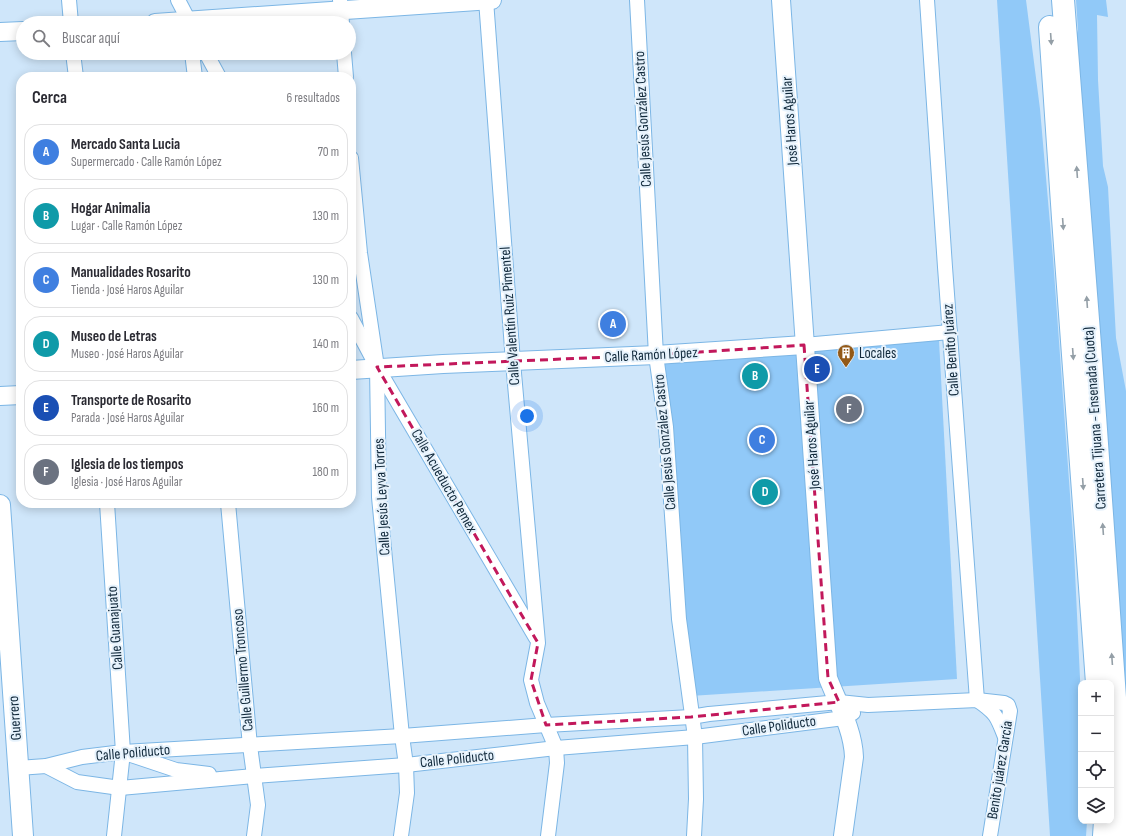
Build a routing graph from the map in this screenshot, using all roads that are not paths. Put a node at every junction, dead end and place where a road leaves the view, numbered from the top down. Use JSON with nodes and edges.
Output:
{"nodes":[{"id":1,"x":69,"y":0,"type":"edge"},
{"id":2,"x":178,"y":0,"type":"edge"},
{"id":3,"x":188,"y":0,"type":"edge"},
{"id":4,"x":488,"y":0,"type":"edge"},
{"id":5,"x":637,"y":0,"type":"edge"},
{"id":6,"x":781,"y":0,"type":"edge"},
{"id":7,"x":927,"y":0,"type":"edge"},
{"id":8,"x":1048,"y":0,"type":"edge"},
{"id":9,"x":1064,"y":0,"type":"edge"},
{"id":10,"x":341,"y":11,"type":"edge"},
{"id":11,"x":70,"y":16,"type":"edge"},
{"id":12,"x":186,"y":16,"type":"edge"},
{"id":13,"x":189,"y":16,"type":"edge"},
{"id":14,"x":272,"y":16,"type":"edge"},
{"id":15,"x":16,"y":31,"type":"edge"},
{"id":16,"x":0,"y":32,"type":"edge"},
{"id":17,"x":74,"y":60,"type":"edge"},
{"id":18,"x":193,"y":60,"type":"edge"},
{"id":19,"x":210,"y":60,"type":"edge"},
{"id":20,"x":345,"y":60,"type":"edge"},
{"id":21,"x":75,"y":72,"type":"edge"},
{"id":22,"x":194,"y":72,"type":"edge"},
{"id":23,"x":216,"y":72,"type":"edge"},
{"id":24,"x":346,"y":72,"type":"edge"},
{"id":25,"x":356,"y":211,"type":"edge"},
{"id":26,"x":356,"y":327,"type":"edge"},
{"id":27,"x":950,"y":332,"type":"junction"},
{"id":28,"x":804,"y":345,"type":"junction"},
{"id":29,"x":656,"y":355,"type":"junction"},
{"id":30,"x":513,"y":362,"type":"junction"},
{"id":31,"x":378,"y":368,"type":"junction"},
{"id":32,"x":356,"y":370,"type":"edge"},
{"id":33,"x":16,"y":395,"type":"edge"},
{"id":34,"x":0,"y":396,"type":"edge"},
{"id":35,"x":0,"y":505,"type":"edge"},
{"id":36,"x":107,"y":508,"type":"edge"},
{"id":37,"x":228,"y":508,"type":"edge"},
{"id":38,"x":538,"y":643,"type":"junction"},
{"id":39,"x":1097,"y":680,"type":"edge"},
{"id":40,"x":977,"y":700,"type":"junction"},
{"id":41,"x":1008,"y":705,"type":"joint"},
{"id":42,"x":842,"y":710,"type":"junction"},
{"id":43,"x":692,"y":717,"type":"junction"},
{"id":44,"x":546,"y":725,"type":"junction"},
{"id":45,"x":402,"y":736,"type":"junction"},
{"id":46,"x":695,"y":737,"type":"junction"},
{"id":47,"x":1005,"y":738,"type":"junction"},
{"id":48,"x":250,"y":746,"type":"junction"},
{"id":49,"x":556,"y":748,"type":"junction"},
{"id":50,"x":123,"y":752,"type":"junction"},
{"id":51,"x":406,"y":765,"type":"junction"},
{"id":52,"x":46,"y":766,"type":"junction"},
{"id":53,"x":18,"y":768,"type":"junction"},
{"id":54,"x":254,"y":776,"type":"junction"},
{"id":55,"x":229,"y":778,"type":"junction"},
{"id":56,"x":120,"y":788,"type":"junction"},
{"id":57,"x":1105,"y":824,"type":"edge"},
{"id":58,"x":23,"y":836,"type":"edge"},
{"id":59,"x":114,"y":836,"type":"edge"},
{"id":60,"x":254,"y":836,"type":"edge"},
{"id":61,"x":401,"y":836,"type":"edge"},
{"id":62,"x":548,"y":836,"type":"edge"},
{"id":63,"x":694,"y":836,"type":"edge"},
{"id":64,"x":843,"y":836,"type":"edge"},
{"id":65,"x":990,"y":836,"type":"edge"},
{"id":66,"x":1104,"y":836,"type":"edge"},
{"id":67,"x":1122,"y":836,"type":"edge"}],
"edges":[{"from":1,"to":11,"type":"street"},
{"from":2,"to":12,"type":"street"},
{"from":3,"to":13,"type":"street"},
{"from":4,"to":10,"type":"street"},
{"from":4,"to":30,"type":"street","name":"Calle Valentín Ruiz Pimentel"},
{"from":5,"to":29,"type":"street","name":"Calle Jesús González Castro"},
{"from":6,"to":28,"type":"street","name":"José Haros Aguilar"},
{"from":7,"to":27,"type":"street","name":"Calle Benito Juárez"},
{"from":8,"to":39,"type":"highway","name":"Carretera Tijuana - Ensenada (Cuota)","one_way":true},
{"from":67,"to":9,"type":"highway","name":"Carretera Tijuana - Ensenada (Cuota)","one_way":true},
{"from":10,"to":14,"type":"street"},
{"from":15,"to":16,"type":"street"},
{"from":17,"to":21,"type":"street"},
{"from":18,"to":22,"type":"street"},
{"from":19,"to":23,"type":"street"},
{"from":20,"to":24,"type":"street"},
{"from":25,"to":31,"type":"street","name":"Calle Jesús Leyva Torres"},
{"from":26,"to":31,"type":"street","name":"Calle Acueducto Pemex"},
{"from":27,"to":28,"type":"street","name":"Calle Ramón López"},
{"from":27,"to":40,"type":"street","name":"Calle Benito Juárez"},
{"from":28,"to":29,"type":"street","name":"Calle Ramón López"},
{"from":28,"to":42,"type":"street","name":"José Haros Aguilar"},
{"from":29,"to":30,"type":"street","name":"Calle Ramón López"},
{"from":29,"to":43,"type":"street","name":"Calle Jesús González Castro"},
{"from":30,"to":31,"type":"street","name":"Calle Ramón López"},
{"from":30,"to":38,"type":"street","name":"Calle Valentín Ruiz Pimentel"},
{"from":31,"to":32,"type":"street","name":"Calle Ramón López"},
{"from":31,"to":38,"type":"street","name":"Calle Acueducto Pemex"},
{"from":31,"to":45,"type":"street","name":"Calle Jesús Leyva Torres"},
{"from":33,"to":34,"type":"street"},
{"from":35,"to":53,"type":"main road","name":"Guerrero"},
{"from":36,"to":50,"type":"street","name":"Calle Guanajuato"},
{"from":37,"to":48,"type":"street","name":"Calle Guillermo Troncoso"},
{"from":38,"to":44,"type":"street","name":"Calle Valentín Ruiz Pimentel"},
{"from":40,"to":41,"type":"street","name":"Calle Poliducto"},
{"from":40,"to":42,"type":"street","name":"Calle Poliducto"},
{"from":40,"to":47,"type":"street"},
{"from":41,"to":47,"type":"street","name":"Benito juárez García"},
{"from":42,"to":43,"type":"street","name":"Calle Poliducto"},
{"from":42,"to":46,"type":"street","name":"Calle Poliducto"},
{"from":42,"to":64,"type":"street","name":"José Haros Aguilar"},
{"from":43,"to":44,"type":"street","name":"Calle Poliducto"},
{"from":43,"to":46,"type":"street","name":"Calle Jesús González Castro"},
{"from":44,"to":45,"type":"street","name":"Calle Poliducto"},
{"from":44,"to":49,"type":"street","name":"Calle Valentín Ruiz Pimentel"},
{"from":45,"to":48,"type":"street","name":"Calle Poliducto"},
{"from":45,"to":51,"type":"street","name":"Calle Jesús Leyva Torres"},
{"from":46,"to":49,"type":"street","name":"Calle Poliducto"},
{"from":46,"to":63,"type":"street","name":"Calle Jesús González Castro"},
{"from":47,"to":65,"type":"street","name":"Benito juárez García"},
{"from":48,"to":50,"type":"street","name":"Calle Poliducto"},
{"from":48,"to":54,"type":"street","name":"Calle Guillermo Troncoso"},
{"from":49,"to":51,"type":"street","name":"Calle Poliducto"},
{"from":49,"to":62,"type":"street"},
{"from":50,"to":52,"type":"street","name":"Calle Poliducto"},
{"from":50,"to":55,"type":"street"},
{"from":50,"to":56,"type":"street","name":"Calle Guanajuato"},
{"from":51,"to":54,"type":"street","name":"Calle Poliducto"},
{"from":51,"to":61,"type":"street","name":"Calle Jesús Leyva Torres"},
{"from":52,"to":53,"type":"street","name":"Calle Poliducto"},
{"from":52,"to":56,"type":"street","name":"Calle Poliducto"},
{"from":53,"to":58,"type":"main road","name":"Guerrero"},
{"from":54,"to":55,"type":"street","name":"Calle Poliducto"},
{"from":54,"to":60,"type":"street","name":"Calle Guillermo Troncoso"},
{"from":55,"to":56,"type":"street","name":"Calle Poliducto"},
{"from":56,"to":59,"type":"street","name":"Calle Guanajuato"},
{"from":57,"to":66,"type":"highway"}]}
